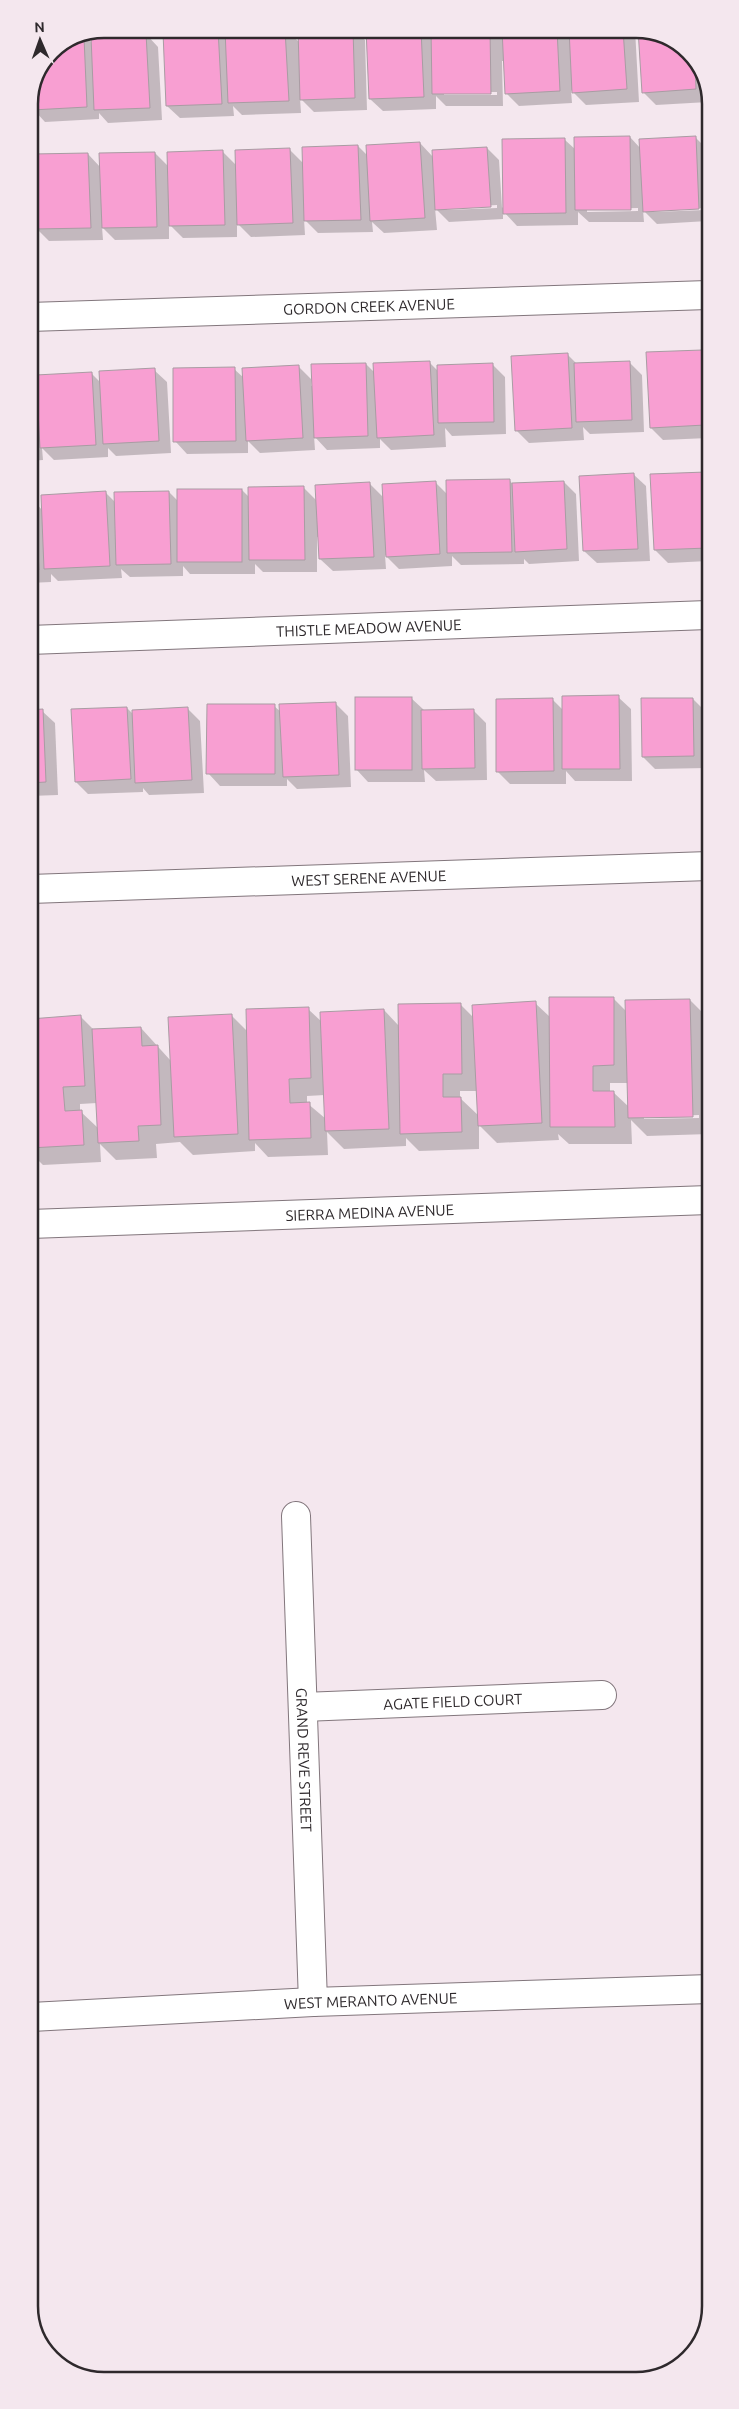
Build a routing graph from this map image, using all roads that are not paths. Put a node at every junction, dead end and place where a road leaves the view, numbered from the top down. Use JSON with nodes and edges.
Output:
{"nodes":[{"id":1,"x":702,"y":295,"type":"edge"},
{"id":2,"x":37,"y":317,"type":"edge"},
{"id":3,"x":702,"y":615,"type":"edge"},
{"id":4,"x":37,"y":640,"type":"edge"},
{"id":5,"x":702,"y":866,"type":"edge"},
{"id":6,"x":37,"y":889,"type":"edge"},
{"id":7,"x":702,"y":1200,"type":"edge"},
{"id":8,"x":37,"y":1224,"type":"edge"},
{"id":9,"x":296,"y":1516,"type":"dead end"},
{"id":10,"x":602,"y":1695,"type":"dead end"},
{"id":11,"x":303,"y":1707,"type":"junction"},
{"id":12,"x":702,"y":1989,"type":"edge"},
{"id":13,"x":313,"y":2002,"type":"junction"},
{"id":14,"x":37,"y":2017,"type":"edge"}],
"edges":[{"from":1,"to":2,"type":"street","name":"GORDON CREEK AVENUE"},
{"from":3,"to":4,"type":"street","name":"THISTLE MEADOW AVENUE"},
{"from":5,"to":6,"type":"street","name":"WEST SERENE AVENUE"},
{"from":7,"to":8,"type":"street","name":"SIERRA MEDINA AVENUE"},
{"from":9,"to":11,"type":"street","name":"GRAND REVE STREET"},
{"from":10,"to":11,"type":"street","name":"AGATE FIELD COURT"},
{"from":11,"to":13,"type":"street","name":"GRAND REVE STREET"},
{"from":12,"to":13,"type":"street","name":"WEST MERANTO AVENUE"},
{"from":13,"to":14,"type":"street","name":"WEST MERANTO AVENUE"}]}
